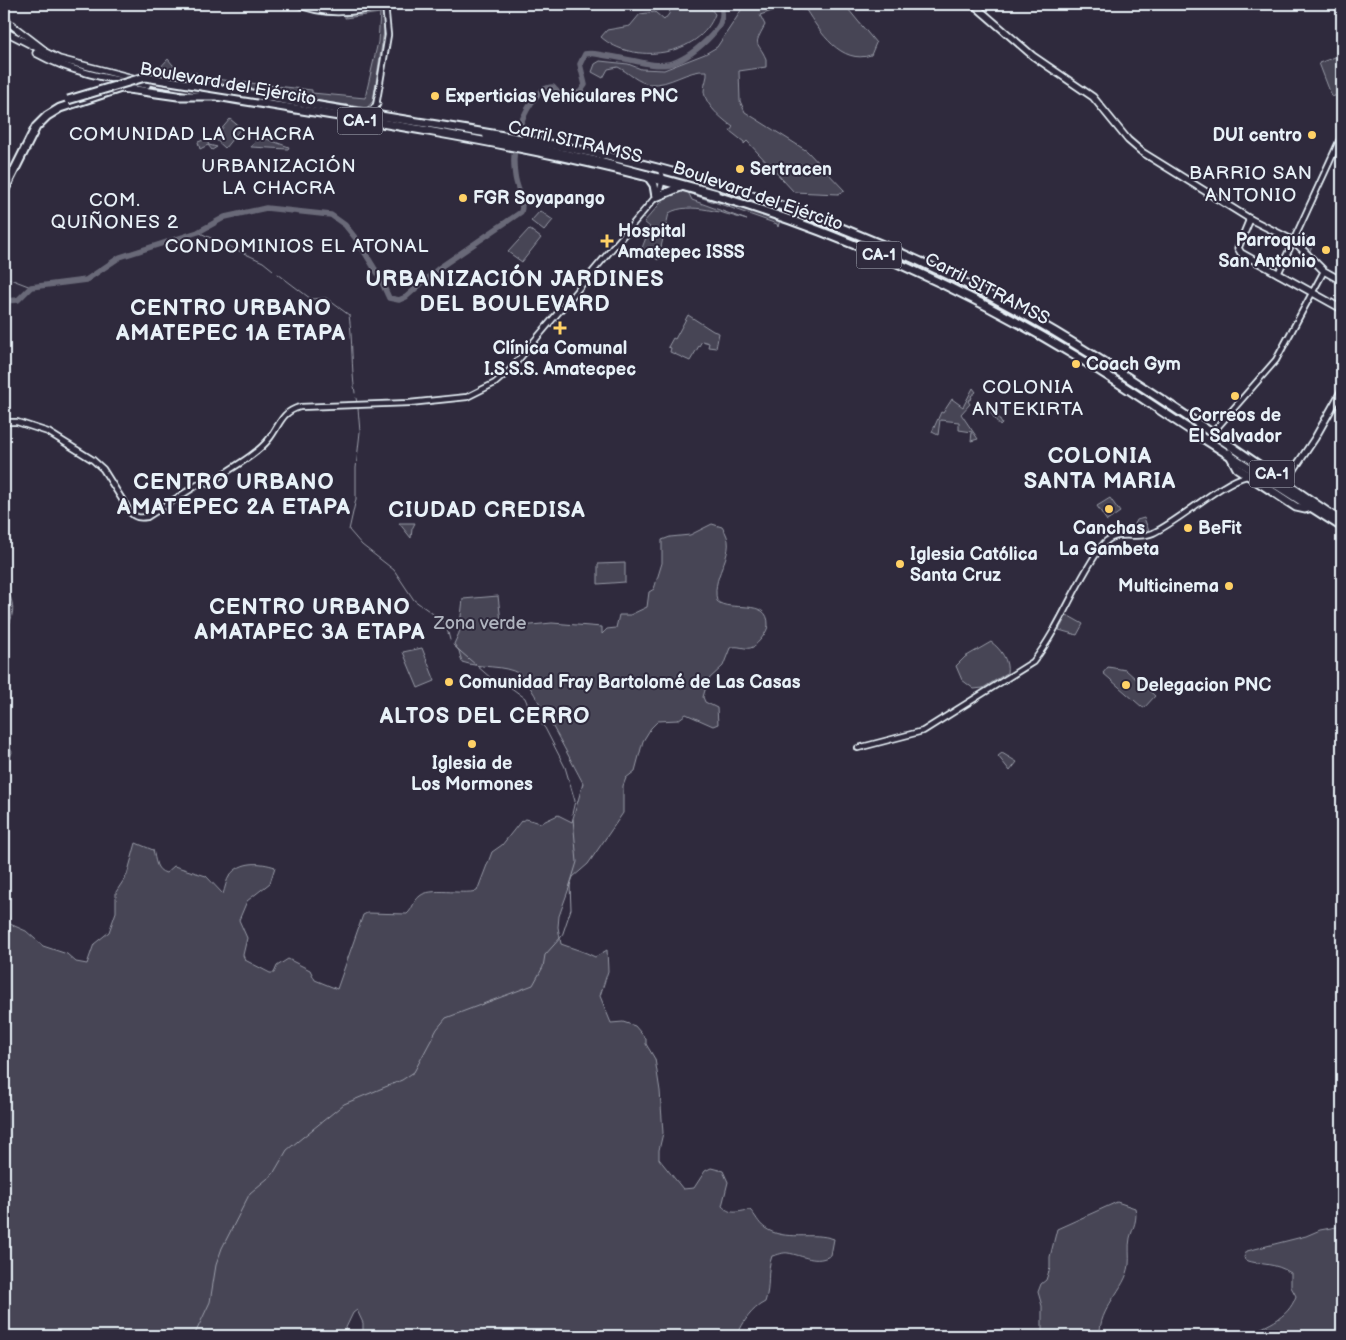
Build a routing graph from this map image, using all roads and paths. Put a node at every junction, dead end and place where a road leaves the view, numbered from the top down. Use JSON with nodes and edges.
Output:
{"nodes":[{"id":1,"x":298,"y":4,"type":"edge"},
{"id":2,"x":973,"y":4,"type":"edge"},
{"id":3,"x":386,"y":5,"type":"edge"},
{"id":4,"x":4,"y":19,"type":"edge"},
{"id":5,"x":4,"y":33,"type":"edge"},
{"id":6,"x":67,"y":61,"type":"junction"},
{"id":7,"x":216,"y":96,"type":"junction"},
{"id":8,"x":376,"y":104,"type":"junction"},
{"id":9,"x":375,"y":114,"type":"junction"},
{"id":10,"x":361,"y":115,"type":"junction"},
{"id":11,"x":388,"y":119,"type":"junction"},
{"id":12,"x":1342,"y":135,"type":"edge"},
{"id":13,"x":505,"y":139,"type":"junction"},
{"id":14,"x":526,"y":144,"type":"junction"},
{"id":15,"x":662,"y":174,"type":"junction"},
{"id":16,"x":646,"y":175,"type":"junction"},
{"id":17,"x":4,"y":184,"type":"edge"},
{"id":18,"x":685,"y":186,"type":"junction"},
{"id":19,"x":4,"y":191,"type":"edge"},
{"id":20,"x":656,"y":197,"type":"junction"},
{"id":21,"x":790,"y":215,"type":"junction"},
{"id":22,"x":1250,"y":219,"type":"junction"},
{"id":23,"x":1294,"y":241,"type":"junction"},
{"id":24,"x":1324,"y":271,"type":"junction"},
{"id":25,"x":1278,"y":274,"type":"junction"},
{"id":26,"x":1342,"y":281,"type":"edge"},
{"id":27,"x":1313,"y":293,"type":"junction"},
{"id":28,"x":1342,"y":309,"type":"edge"},
{"id":29,"x":1342,"y":390,"type":"edge"},
{"id":30,"x":4,"y":422,"type":"edge"},
{"id":31,"x":1202,"y":426,"type":"junction"},
{"id":32,"x":1210,"y":436,"type":"junction"},
{"id":33,"x":1226,"y":451,"type":"junction"},
{"id":34,"x":1235,"y":466,"type":"junction"},
{"id":35,"x":1249,"y":476,"type":"junction"},
{"id":36,"x":1233,"y":482,"type":"junction"},
{"id":37,"x":1285,"y":483,"type":"junction"},
{"id":38,"x":1312,"y":507,"type":"junction"},
{"id":39,"x":1342,"y":522,"type":"edge"},
{"id":40,"x":1342,"y":528,"type":"edge"},
{"id":41,"x":858,"y":748,"type":"dead end"}],
"edges":[{"from":1,"to":3,"type":"street"},
{"from":2,"to":22,"type":"main road"},
{"from":3,"to":8,"type":"street"},
{"from":4,"to":6,"type":"main road","name":"Carril SITRAMSS"},
{"from":5,"to":6,"type":"main road","name":"Carril SITRAMSS"},
{"from":5,"to":7,"type":"main road","name":"Boulevard del Ejército"},
{"from":6,"to":13,"type":"main road","name":"Carril SITRAMSS"},
{"from":7,"to":10,"type":"highway","name":"Boulevard del Ejército","number":"CA-1"},
{"from":7,"to":19,"type":"highway","number":"CA-1"},
{"from":8,"to":9,"type":"street"},
{"from":8,"to":10,"type":"main road"},
{"from":8,"to":11,"type":"main road"},
{"from":9,"to":10,"type":"highway","name":"Boulevard del Ejército","number":"CA-1"},
{"from":9,"to":11,"type":"highway","name":"Boulevard del Ejército","number":"CA-1"},
{"from":10,"to":11,"type":"highway","name":"Boulevard del Ejército","number":"CA-1"},
{"from":10,"to":17,"type":"highway","name":"Boulevard del Ejército","number":"CA-1","bridge":true},
{"from":11,"to":13,"type":"highway","name":"Boulevard del Ejército","number":"CA-1"},
{"from":12,"to":23,"type":"street"},
{"from":13,"to":14,"type":"highway","name":"Boulevard del Ejército","number":"CA-1"},
{"from":14,"to":15,"type":"highway","name":"Boulevard del Ejército","number":"CA-1"},
{"from":14,"to":16,"type":"highway","name":"Boulevard del Ejército","number":"CA-1"},
{"from":15,"to":16,"type":"highway","name":"Boulevard del Ejército","number":"CA-1"},
{"from":15,"to":18,"type":"highway","name":"Boulevard del Ejército","number":"CA-1"},
{"from":15,"to":20,"type":"street"},
{"from":15,"to":21,"type":"main road","name":"Carril SITRAMSS"},
{"from":15,"to":31,"type":"highway","name":"Boulevard del Ejército","number":"CA-1"},
{"from":16,"to":20,"type":"highway"},
{"from":18,"to":20,"type":"highway"},
{"from":18,"to":33,"type":"highway","name":"Boulevard del Ejército","number":"CA-1"},
{"from":20,"to":30,"type":"street"},
{"from":21,"to":31,"type":"main road","name":"Carril SITRAMSS"},
{"from":21,"to":32,"type":"main road","name":"Carril SITRAMSS"},
{"from":22,"to":23,"type":"main road"},
{"from":22,"to":25,"type":"main road"},
{"from":23,"to":24,"type":"main road"},
{"from":23,"to":25,"type":"street"},
{"from":24,"to":26,"type":"main road"},
{"from":24,"to":27,"type":"street"},
{"from":25,"to":27,"type":"main road"},
{"from":27,"to":28,"type":"main road"},
{"from":27,"to":32,"type":"street"},
{"from":29,"to":37,"type":"main road"},
{"from":31,"to":32,"type":"highway","name":"Boulevard del Ejército","number":"CA-1"},
{"from":32,"to":33,"type":"main road","name":"Carril SITRAMSS"},
{"from":32,"to":37,"type":"highway","name":"Boulevard del Ejército","number":"CA-1"},
{"from":33,"to":34,"type":"highway"},
{"from":33,"to":38,"type":"highway","name":"Boulevard del Ejército","number":"CA-1"},
{"from":34,"to":35,"type":"highway"},
{"from":34,"to":36,"type":"street"},
{"from":35,"to":36,"type":"street"},
{"from":35,"to":38,"type":"highway"},
{"from":36,"to":41,"type":"street"},
{"from":37,"to":39,"type":"highway","name":"Boulevard del Ejército","number":"CA-1"},
{"from":38,"to":40,"type":"highway","name":"Boulevard del Ejército","number":"CA-1"}]}
